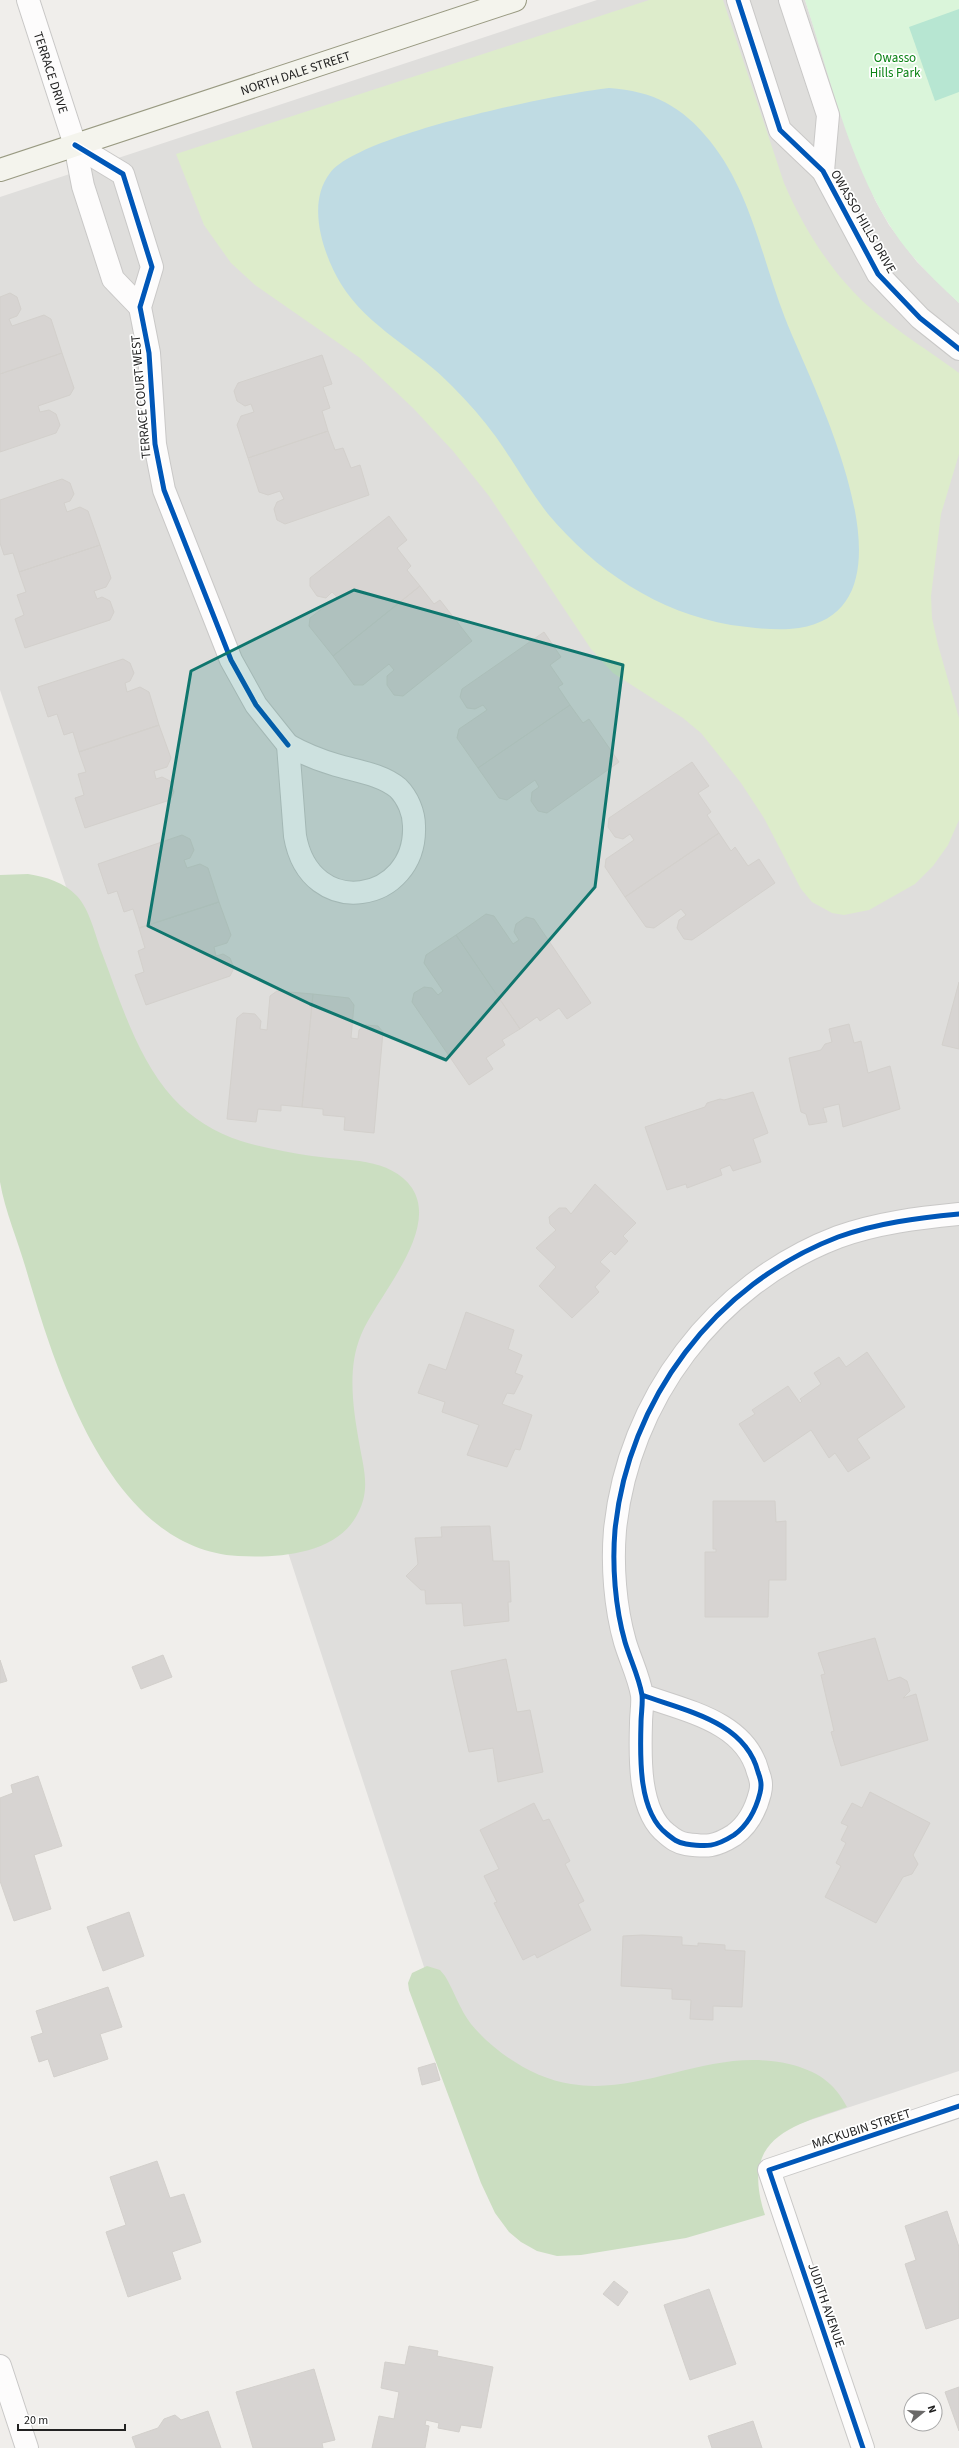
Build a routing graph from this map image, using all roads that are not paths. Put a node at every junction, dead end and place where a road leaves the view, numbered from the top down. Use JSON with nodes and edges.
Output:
{"nodes":[{"id":1,"x":28,"y":0,"type":"edge"},
{"id":2,"x":515,"y":0,"type":"edge"},
{"id":3,"x":738,"y":0,"type":"edge"},
{"id":4,"x":790,"y":0,"type":"edge"},
{"id":5,"x":75,"y":145,"type":"junction"},
{"id":6,"x":0,"y":170,"type":"edge"},
{"id":7,"x":823,"y":171,"type":"junction"},
{"id":8,"x":140,"y":306,"type":"junction"},
{"id":9,"x":959,"y":348,"type":"edge"},
{"id":10,"x":288,"y":745,"type":"junction"},
{"id":11,"x":959,"y":1214,"type":"edge"},
{"id":12,"x":642,"y":1695,"type":"junction"},
{"id":13,"x":959,"y":2106,"type":"edge"},
{"id":14,"x":769,"y":2170,"type":"joint"},
{"id":15,"x":0,"y":2366,"type":"edge"},
{"id":16,"x":9,"y":2423,"type":"edge"},
{"id":17,"x":27,"y":2448,"type":"edge"},
{"id":18,"x":863,"y":2448,"type":"edge"}],
"edges":[{"from":1,"to":5,"type":"street","name":"TERRACE DRIVE"},
{"from":2,"to":5,"type":"street","name":"NORTH DALE STREET"},
{"from":3,"to":7,"type":"street","name":"OWASSO HILLS DRIVE"},
{"from":4,"to":7,"type":"street","name":"OWASSO HILLS DRIVE"},
{"from":5,"to":6,"type":"street","name":"NORTH DALE STREET"},
{"from":5,"to":8,"type":"street"},
{"from":5,"to":8,"type":"street","name":"TERRACE COURT WEST"},
{"from":7,"to":9,"type":"street","name":"OWASSO HILLS DRIVE"},
{"from":8,"to":10,"type":"street","name":"TERRACE COURT WEST"},
{"from":10,"to":10,"type":"street","name":"TERRACE COURT WEST"},
{"from":11,"to":12,"type":"street"},
{"from":12,"to":12,"type":"street"},
{"from":13,"to":14,"type":"street","name":"MACKUBIN STREET"},
{"from":14,"to":18,"type":"street","name":"JUDITH AVENUE"},
{"from":15,"to":16,"type":"street"},
{"from":16,"to":17,"type":"street"}]}
